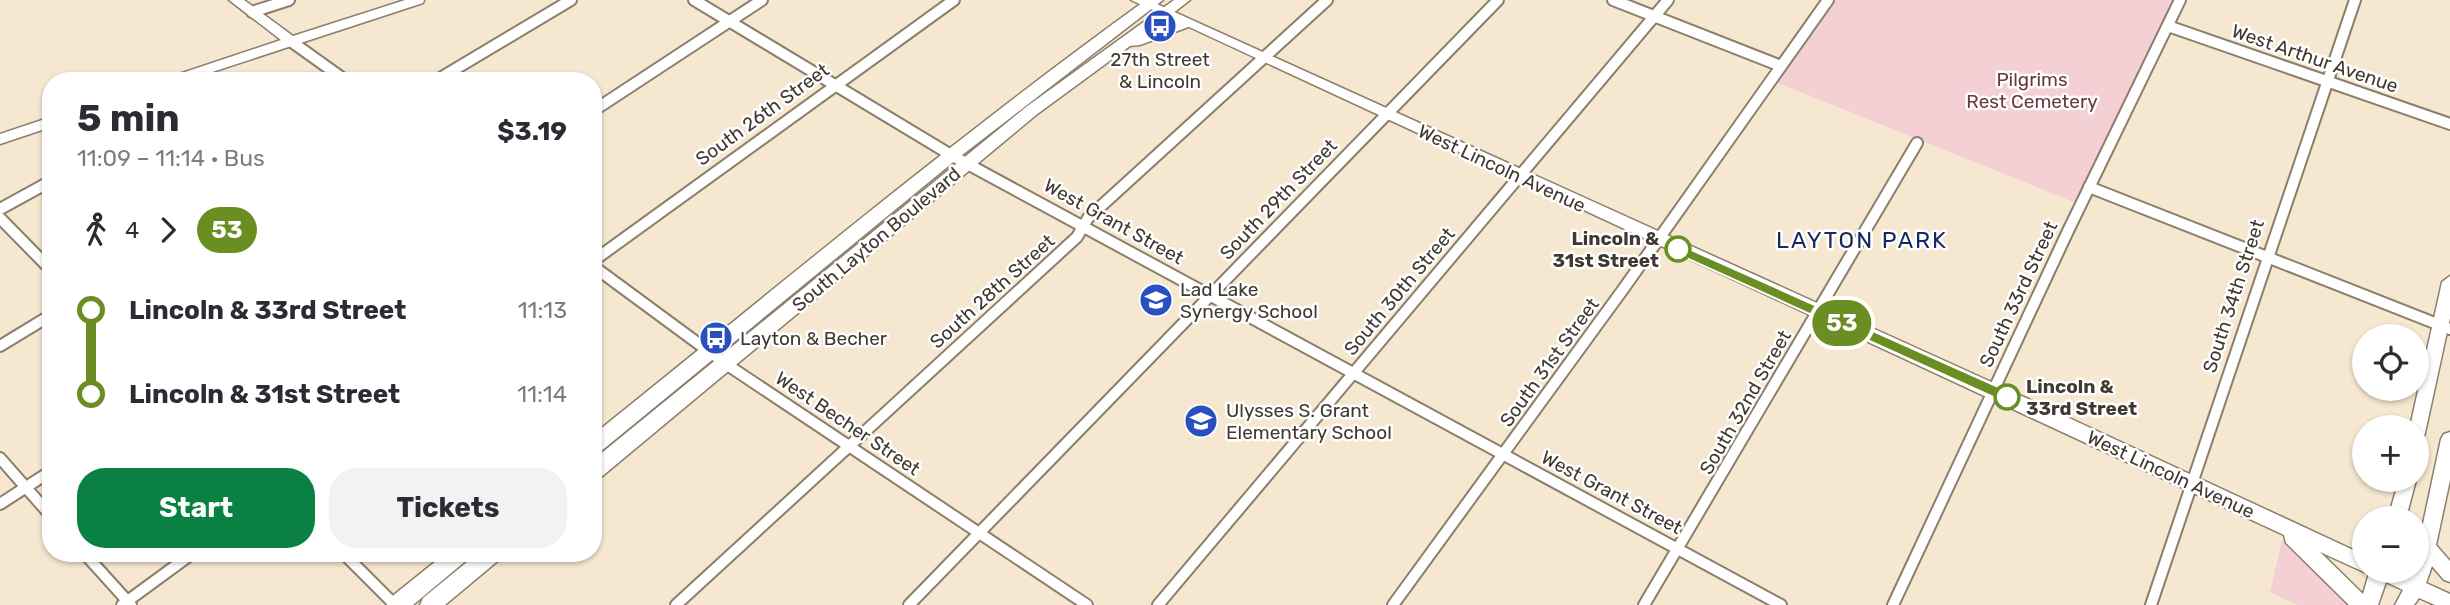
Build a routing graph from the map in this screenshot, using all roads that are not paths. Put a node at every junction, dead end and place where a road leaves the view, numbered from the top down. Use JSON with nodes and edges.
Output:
{"nodes":[{"id":1,"x":235,"y":0,"type":"edge"},
{"id":2,"x":289,"y":0,"type":"edge"},
{"id":3,"x":418,"y":0,"type":"edge"},
{"id":4,"x":571,"y":0,"type":"edge"},
{"id":5,"x":694,"y":0,"type":"edge"},
{"id":6,"x":762,"y":0,"type":"edge"},
{"id":7,"x":954,"y":0,"type":"edge"},
{"id":8,"x":1183,"y":0,"type":"edge"},
{"id":9,"x":1327,"y":0,"type":"edge"},
{"id":10,"x":1498,"y":0,"type":"edge"},
{"id":11,"x":1614,"y":0,"type":"edge"},
{"id":12,"x":1668,"y":0,"type":"edge"},
{"id":13,"x":1828,"y":0,"type":"edge"},
{"id":14,"x":2180,"y":0,"type":"edge"},
{"id":15,"x":2354,"y":0,"type":"edge"},
{"id":16,"x":1152,"y":5,"type":"edge"},
{"id":17,"x":252,"y":12,"type":"junction"},
{"id":18,"x":1654,"y":16,"type":"junction"},
{"id":19,"x":730,"y":22,"type":"junction"},
{"id":20,"x":1186,"y":23,"type":"junction"},
{"id":21,"x":2168,"y":26,"type":"junction"},
{"id":22,"x":292,"y":41,"type":"junction"},
{"id":23,"x":1115,"y":49,"type":"junction"},
{"id":24,"x":1263,"y":59,"type":"junction"},
{"id":25,"x":1781,"y":66,"type":"junction"},
{"id":26,"x":199,"y":72,"type":"edge"},
{"id":27,"x":334,"y":72,"type":"edge"},
{"id":28,"x":450,"y":72,"type":"edge"},
{"id":29,"x":2326,"y":80,"type":"junction"},
{"id":30,"x":837,"y":84,"type":"junction"},
{"id":31,"x":602,"y":105,"type":"edge"},
{"id":32,"x":1385,"y":115,"type":"junction"},
{"id":33,"x":2450,"y":124,"type":"edge"},
{"id":34,"x":42,"y":125,"type":"edge"},
{"id":35,"x":0,"y":139,"type":"edge"},
{"id":36,"x":1917,"y":143,"type":"dead end"},
{"id":37,"x":951,"y":155,"type":"junction"},
{"id":38,"x":968,"y":164,"type":"junction"},
{"id":39,"x":1519,"y":176,"type":"junction"},
{"id":40,"x":42,"y":186,"type":"edge"},
{"id":41,"x":2089,"y":187,"type":"junction"},
{"id":42,"x":0,"y":209,"type":"edge"},
{"id":43,"x":0,"y":218,"type":"edge"},
{"id":44,"x":1084,"y":226,"type":"junction"},
{"id":45,"x":1658,"y":240,"type":"junction"},
{"id":46,"x":602,"y":254,"type":"edge"},
{"id":47,"x":2268,"y":257,"type":"junction"},
{"id":48,"x":42,"y":261,"type":"edge"},
{"id":49,"x":602,"y":273,"type":"edge"},
{"id":50,"x":2450,"y":282,"type":"edge"},
{"id":51,"x":1209,"y":297,"type":"junction"},
{"id":52,"x":1818,"y":312,"type":"junction"},
{"id":53,"x":42,"y":320,"type":"edge"},
{"id":54,"x":2446,"y":327,"type":"edge"},
{"id":55,"x":0,"y":346,"type":"edge"},
{"id":56,"x":709,"y":352,"type":"junction"},
{"id":57,"x":726,"y":363,"type":"junction"},
{"id":58,"x":1352,"y":374,"type":"junction"},
{"id":59,"x":1992,"y":390,"type":"junction"},
{"id":60,"x":2422,"y":415,"type":"edge"},
{"id":61,"x":602,"y":439,"type":"edge"},
{"id":62,"x":2450,"y":439,"type":"edge"},
{"id":63,"x":848,"y":446,"type":"junction"},
{"id":64,"x":1502,"y":455,"type":"junction"},
{"id":65,"x":0,"y":458,"type":"edge"},
{"id":66,"x":602,"y":465,"type":"edge"},
{"id":67,"x":42,"y":477,"type":"edge"},
{"id":68,"x":2192,"y":484,"type":"junction"},
{"id":69,"x":25,"y":488,"type":"junction"},
{"id":70,"x":0,"y":505,"type":"edge"},
{"id":71,"x":42,"y":506,"type":"edge"},
{"id":72,"x":2270,"y":521,"type":"junction"},
{"id":73,"x":979,"y":534,"type":"junction"},
{"id":74,"x":2429,"y":538,"type":"edge"},
{"id":75,"x":1679,"y":549,"type":"junction"},
{"id":76,"x":2429,"y":549,"type":"edge"},
{"id":77,"x":2352,"y":559,"type":"edge"},
{"id":78,"x":92,"y":562,"type":"edge"},
{"id":79,"x":181,"y":562,"type":"edge"},
{"id":80,"x":352,"y":562,"type":"edge"},
{"id":81,"x":450,"y":562,"type":"edge"},
{"id":82,"x":482,"y":562,"type":"edge"},
{"id":83,"x":2450,"y":574,"type":"edge"},
{"id":84,"x":2376,"y":583,"type":"edge"},
{"id":85,"x":2405,"y":583,"type":"edge"},
{"id":86,"x":2416,"y":583,"type":"edge"},
{"id":87,"x":2415,"y":588,"type":"junction"},
{"id":88,"x":2450,"y":603,"type":"edge"},
{"id":89,"x":127,"y":604,"type":"edge"},
{"id":90,"x":396,"y":605,"type":"edge"},
{"id":91,"x":429,"y":605,"type":"edge"},
{"id":92,"x":676,"y":605,"type":"edge"},
{"id":93,"x":909,"y":605,"type":"edge"},
{"id":94,"x":1087,"y":605,"type":"edge"},
{"id":95,"x":1158,"y":605,"type":"edge"},
{"id":96,"x":1393,"y":605,"type":"edge"},
{"id":97,"x":1644,"y":605,"type":"edge"},
{"id":98,"x":1781,"y":605,"type":"edge"},
{"id":99,"x":1893,"y":605,"type":"edge"},
{"id":100,"x":2151,"y":605,"type":"edge"},
{"id":101,"x":2362,"y":605,"type":"edge"},
{"id":102,"x":2369,"y":605,"type":"edge"},
{"id":103,"x":2404,"y":605,"type":"edge"}],
"edges":[{"from":1,"to":17,"type":"main road"},
{"from":2,"to":17,"type":"street"},
{"from":3,"to":22,"type":"main road"},
{"from":4,"to":28,"type":"street"},
{"from":5,"to":19,"type":"street","name":"West Grant Street"},
{"from":6,"to":19,"type":"street"},
{"from":7,"to":30,"type":"street","name":"South 26th Street"},
{"from":8,"to":16,"type":"main road"},
{"from":9,"to":24,"type":"street","name":"South 28th Street"},
{"from":10,"to":32,"type":"street","name":"South 29th Street"},
{"from":11,"to":18,"type":"street"},
{"from":12,"to":18,"type":"street","name":"South 30th Street"},
{"from":13,"to":25,"type":"street","name":"South 31st Street"},
{"from":14,"to":21,"type":"street","name":"South 33rd Street"},
{"from":15,"to":29,"type":"street","name":"South 34th Street"},
{"from":16,"to":20,"type":"main road","name":"West Lincoln Avenue"},
{"from":16,"to":23,"type":"main road","name":"South Layton Boulevard"},
{"from":16,"to":37,"type":"main road","name":"South Layton Boulevard"},
{"from":17,"to":22,"type":"main road"},
{"from":18,"to":25,"type":"street"},
{"from":18,"to":39,"type":"street","name":"South 30th Street"},
{"from":19,"to":30,"type":"street","name":"West Grant Street"},
{"from":19,"to":31,"type":"street"},
{"from":20,"to":23,"type":"main road"},
{"from":20,"to":24,"type":"main road","name":"West Lincoln Avenue"},
{"from":21,"to":29,"type":"street","name":"West Arthur Avenue"},
{"from":21,"to":41,"type":"street","name":"South 33rd Street"},
{"from":22,"to":26,"type":"main road"},
{"from":22,"to":27,"type":"street"},
{"from":23,"to":38,"type":"main road","name":"South Layton Boulevard"},
{"from":24,"to":32,"type":"main road","name":"West Lincoln Avenue"},
{"from":24,"to":44,"type":"street","name":"South 28th Street"},
{"from":25,"to":45,"type":"street","name":"South 31st Street"},
{"from":29,"to":33,"type":"street","name":"West Arthur Avenue"},
{"from":29,"to":47,"type":"street","name":"South 34th Street"},
{"from":30,"to":37,"type":"street","name":"West Grant Street"},
{"from":30,"to":46,"type":"street","name":"South 26th Street"},
{"from":32,"to":39,"type":"main road","name":"West Lincoln Avenue"},
{"from":32,"to":51,"type":"street","name":"South 29th Street"},
{"from":34,"to":35,"type":"main road"},
{"from":36,"to":52,"type":"street","name":"South 32nd Street"},
{"from":37,"to":38,"type":"street","name":"West Grant Street"},
{"from":37,"to":56,"type":"main road","name":"South Layton Boulevard"},
{"from":38,"to":44,"type":"street","name":"West Grant Street"},
{"from":38,"to":57,"type":"main road","name":"South Layton Boulevard"},
{"from":39,"to":45,"type":"main road","name":"West Lincoln Avenue"},
{"from":39,"to":58,"type":"street","name":"South 30th Street"},
{"from":40,"to":42,"type":"street"},
{"from":41,"to":47,"type":"street"},
{"from":41,"to":59,"type":"street","name":"South 33rd Street"},
{"from":43,"to":48,"type":"street"},
{"from":44,"to":51,"type":"street","name":"West Grant Street"},
{"from":44,"to":63,"type":"street","name":"South 28th Street"},
{"from":45,"to":52,"type":"main road","name":"West Lincoln Avenue"},
{"from":45,"to":64,"type":"street","name":"South 31st Street"},
{"from":47,"to":54,"type":"street"},
{"from":47,"to":68,"type":"street","name":"South 34th Street"},
{"from":49,"to":56,"type":"street","name":"West Becher Street"},
{"from":50,"to":54,"type":"main road"},
{"from":51,"to":58,"type":"street","name":"West Grant Street"},
{"from":51,"to":73,"type":"street","name":"South 29th Street"},
{"from":52,"to":59,"type":"main road","name":"West Lincoln Avenue"},
{"from":52,"to":75,"type":"street","name":"South 32nd Street"},
{"from":53,"to":55,"type":"street"},
{"from":54,"to":60,"type":"main road"},
{"from":56,"to":57,"type":"street","name":"West Becher Street"},
{"from":56,"to":61,"type":"main road","name":"South Layton Boulevard"},
{"from":57,"to":63,"type":"street","name":"West Becher Street"},
{"from":57,"to":66,"type":"main road","name":"South Layton Boulevard"},
{"from":58,"to":64,"type":"street","name":"West Grant Street"},
{"from":58,"to":95,"type":"street","name":"South 30th Street"},
{"from":59,"to":68,"type":"main road","name":"West Lincoln Avenue"},
{"from":59,"to":99,"type":"street","name":"South 33rd Street"},
{"from":62,"to":74,"type":"main road"},
{"from":63,"to":73,"type":"street","name":"West Becher Street"},
{"from":63,"to":92,"type":"street","name":"South 28th Street"},
{"from":64,"to":75,"type":"street","name":"West Grant Street"},
{"from":64,"to":96,"type":"street","name":"South 31st Street"},
{"from":65,"to":69,"type":"street"},
{"from":67,"to":69,"type":"street"},
{"from":68,"to":72,"type":"main road","name":"West Lincoln Avenue"},
{"from":68,"to":100,"type":"street","name":"South 34th Street"},
{"from":69,"to":70,"type":"street"},
{"from":69,"to":71,"type":"street"},
{"from":72,"to":77,"type":"main road","name":"West Lincoln Avenue"},
{"from":72,"to":101,"type":"main road"},
{"from":73,"to":93,"type":"street","name":"South 29th Street"},
{"from":73,"to":94,"type":"street","name":"West Becher Street"},
{"from":75,"to":97,"type":"street","name":"South 32nd Street"},
{"from":75,"to":98,"type":"street","name":"West Grant Street"},
{"from":76,"to":83,"type":"main road"},
{"from":78,"to":89,"type":"street"},
{"from":79,"to":89,"type":"street"},
{"from":80,"to":90,"type":"street"},
{"from":81,"to":90,"type":"main road"},
{"from":82,"to":91,"type":"main road"},
{"from":84,"to":102,"type":"main road"},
{"from":85,"to":87,"type":"main road"},
{"from":86,"to":87,"type":"main road"},
{"from":87,"to":88,"type":"main road"},
{"from":87,"to":103,"type":"main road"}]}
